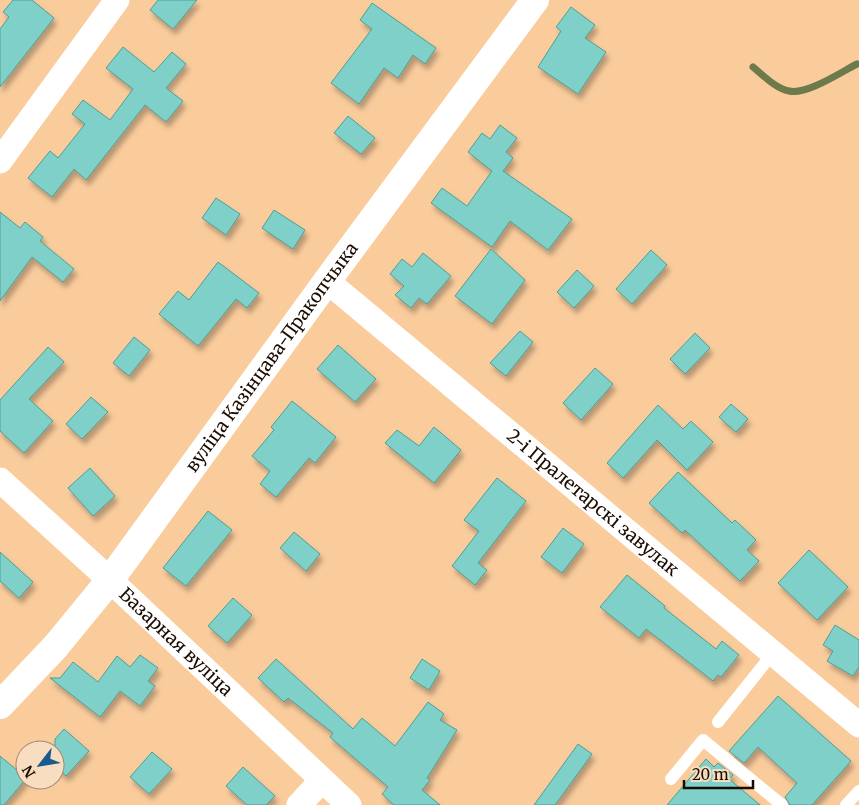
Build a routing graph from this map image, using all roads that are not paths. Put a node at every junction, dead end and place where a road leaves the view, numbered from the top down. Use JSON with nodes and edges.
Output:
{"nodes":[{"id":1,"x":117,"y":0,"type":"edge"},
{"id":2,"x":535,"y":0,"type":"edge"},
{"id":3,"x":0,"y":161,"type":"edge"},
{"id":4,"x":327,"y":281,"type":"junction"},
{"id":5,"x":0,"y":480,"type":"edge"},
{"id":6,"x":110,"y":580,"type":"junction"},
{"id":7,"x":772,"y":653,"type":"junction"},
{"id":8,"x":0,"y":705,"type":"edge"},
{"id":9,"x":718,"y":722,"type":"dead end"},
{"id":10,"x":859,"y":725,"type":"edge"},
{"id":11,"x":671,"y":779,"type":"dead end"},
{"id":12,"x":322,"y":780,"type":"junction"},
{"id":13,"x":859,"y":791,"type":"edge"},
{"id":14,"x":299,"y":805,"type":"edge"},
{"id":15,"x":349,"y":805,"type":"edge"},
{"id":16,"x":782,"y":805,"type":"edge"},
{"id":17,"x":846,"y":805,"type":"edge"}],
"edges":[{"from":1,"to":3,"type":"street"},
{"from":2,"to":4,"type":"street","name":"вуліца Казінцава-Пракопчыка"},
{"from":4,"to":6,"type":"street","name":"вуліца Казінцава-Пракопчыка"},
{"from":4,"to":7,"type":"street","name":"2-і Пралетарскі завулак"},
{"from":5,"to":6,"type":"street","name":"Базарная вуліца"},
{"from":6,"to":8,"type":"street","name":"вуліца Казінцава-Пракопчыка"},
{"from":6,"to":12,"type":"street","name":"Базарная вуліца"},
{"from":7,"to":9,"type":"lane"},
{"from":7,"to":10,"type":"street","name":"2-і Пралетарскі завулак"},
{"from":11,"to":16,"type":"lane"},
{"from":12,"to":14,"type":"street"},
{"from":12,"to":15,"type":"street","name":"Базарная вуліца"},
{"from":13,"to":17,"type":"lane"}]}
